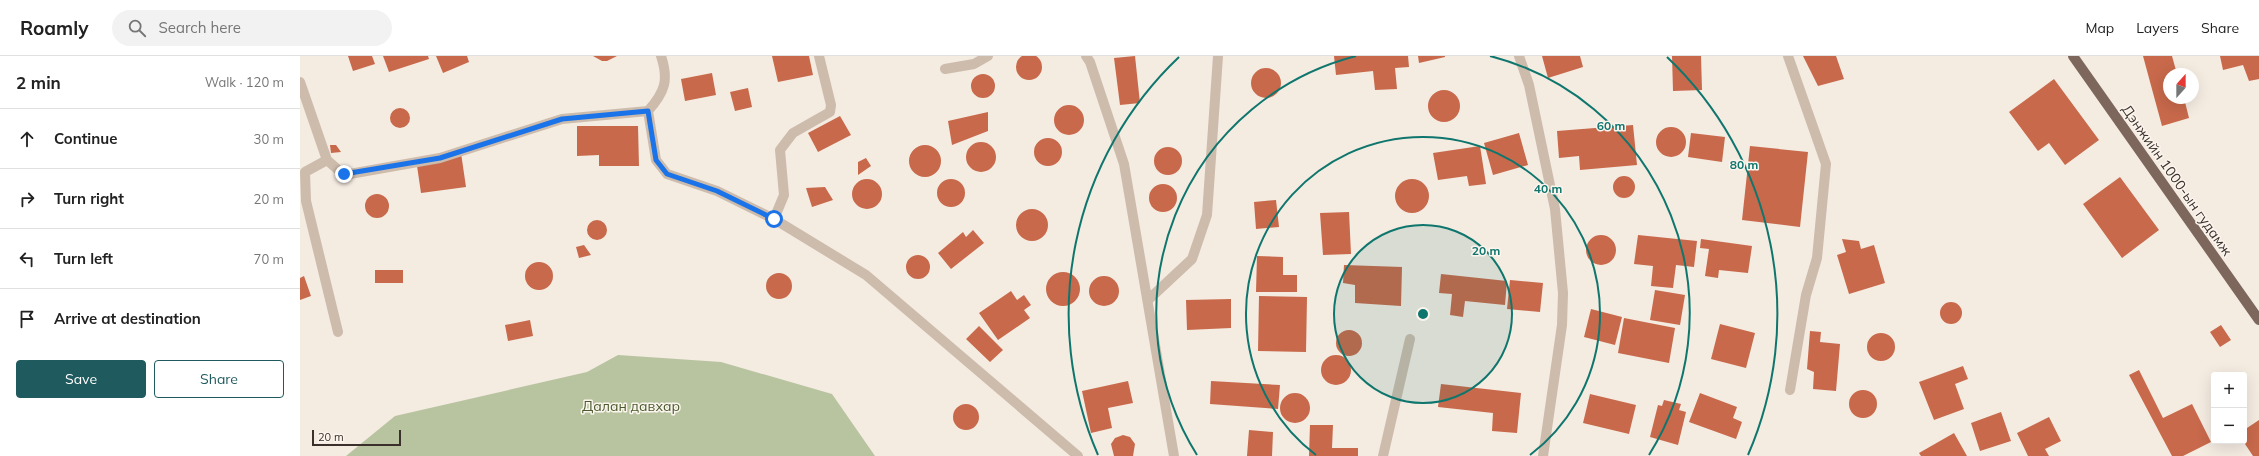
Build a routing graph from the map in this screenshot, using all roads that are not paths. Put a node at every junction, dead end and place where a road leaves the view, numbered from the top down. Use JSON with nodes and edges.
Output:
{"nodes":[{"id":1,"x":661,"y":56,"type":"edge"},
{"id":2,"x":820,"y":56,"type":"edge"},
{"id":3,"x":988,"y":56,"type":"edge"},
{"id":4,"x":1086,"y":56,"type":"edge"},
{"id":5,"x":1218,"y":56,"type":"edge"},
{"id":6,"x":1519,"y":56,"type":"edge"},
{"id":7,"x":1788,"y":56,"type":"edge"},
{"id":8,"x":2073,"y":56,"type":"edge"},
{"id":9,"x":945,"y":69,"type":"dead end"},
{"id":10,"x":300,"y":82,"type":"edge"},
{"id":11,"x":648,"y":111,"type":"junction"},
{"id":12,"x":327,"y":160,"type":"junction"},
{"id":13,"x":774,"y":219,"type":"junction"},
{"id":14,"x":1148,"y":300,"type":"junction"},
{"id":15,"x":2259,"y":320,"type":"edge"},
{"id":16,"x":338,"y":332,"type":"dead end"},
{"id":17,"x":1410,"y":339,"type":"dead end"},
{"id":18,"x":1790,"y":390,"type":"dead end"},
{"id":19,"x":1078,"y":456,"type":"edge"},
{"id":20,"x":1174,"y":456,"type":"edge"},
{"id":21,"x":1383,"y":456,"type":"edge"},
{"id":22,"x":1543,"y":456,"type":"edge"}],
"edges":[{"from":1,"to":11,"type":"street"},
{"from":2,"to":13,"type":"street"},
{"from":3,"to":9,"type":"street"},
{"from":4,"to":14,"type":"street"},
{"from":5,"to":14,"type":"street"},
{"from":6,"to":22,"type":"street"},
{"from":7,"to":18,"type":"street"},
{"from":8,"to":15,"type":"main road","name":"Дэнжийн 1000-ын гудамж"},
{"from":10,"to":12,"type":"street"},
{"from":11,"to":12,"type":"street"},
{"from":11,"to":13,"type":"street"},
{"from":12,"to":16,"type":"street"},
{"from":13,"to":19,"type":"street"},
{"from":14,"to":20,"type":"street"},
{"from":17,"to":21,"type":"street"}]}
